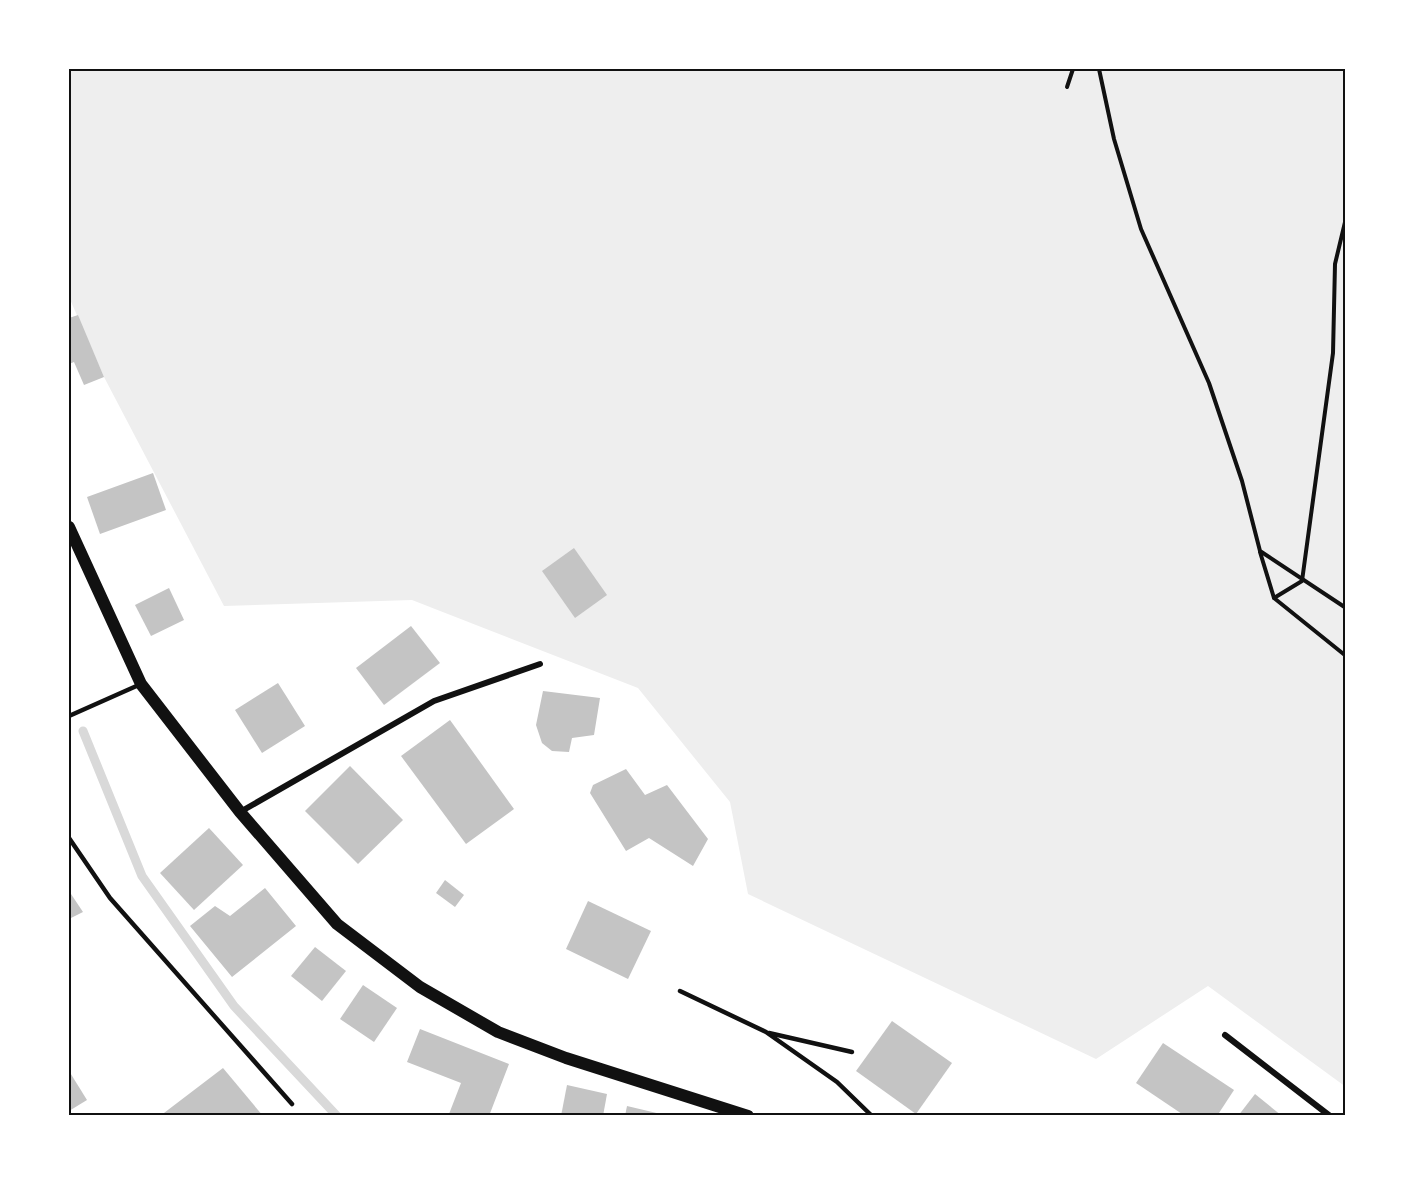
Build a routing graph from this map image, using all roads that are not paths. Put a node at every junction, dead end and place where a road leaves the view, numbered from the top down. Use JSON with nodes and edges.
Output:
{"nodes":[{"id":1,"x":69,"y":527,"type":"edge"},
{"id":2,"x":540,"y":664,"type":"dead end"},
{"id":3,"x":141,"y":684,"type":"junction"},
{"id":4,"x":69,"y":716,"type":"edge"},
{"id":5,"x":240,"y":812,"type":"junction"},
{"id":6,"x":69,"y":838,"type":"edge"},
{"id":7,"x":680,"y":991,"type":"dead end"},
{"id":8,"x":766,"y":1032,"type":"junction"},
{"id":9,"x":1225,"y":1035,"type":"dead end"},
{"id":10,"x":852,"y":1053,"type":"dead end"},
{"id":11,"x":292,"y":1104,"type":"dead end"},
{"id":12,"x":740,"y":1114,"type":"edge"},
{"id":13,"x":872,"y":1116,"type":"edge"},
{"id":14,"x":1330,"y":1116,"type":"edge"}],
"edges":[{"from":1,"to":3,"type":"main road"},
{"from":2,"to":5,"type":"street"},
{"from":3,"to":4,"type":"lane"},
{"from":3,"to":5,"type":"main road"},
{"from":5,"to":12,"type":"main road"},
{"from":6,"to":11,"type":"lane"},
{"from":7,"to":8,"type":"lane"},
{"from":8,"to":10,"type":"lane"},
{"from":8,"to":13,"type":"lane"},
{"from":9,"to":14,"type":"street"}]}
